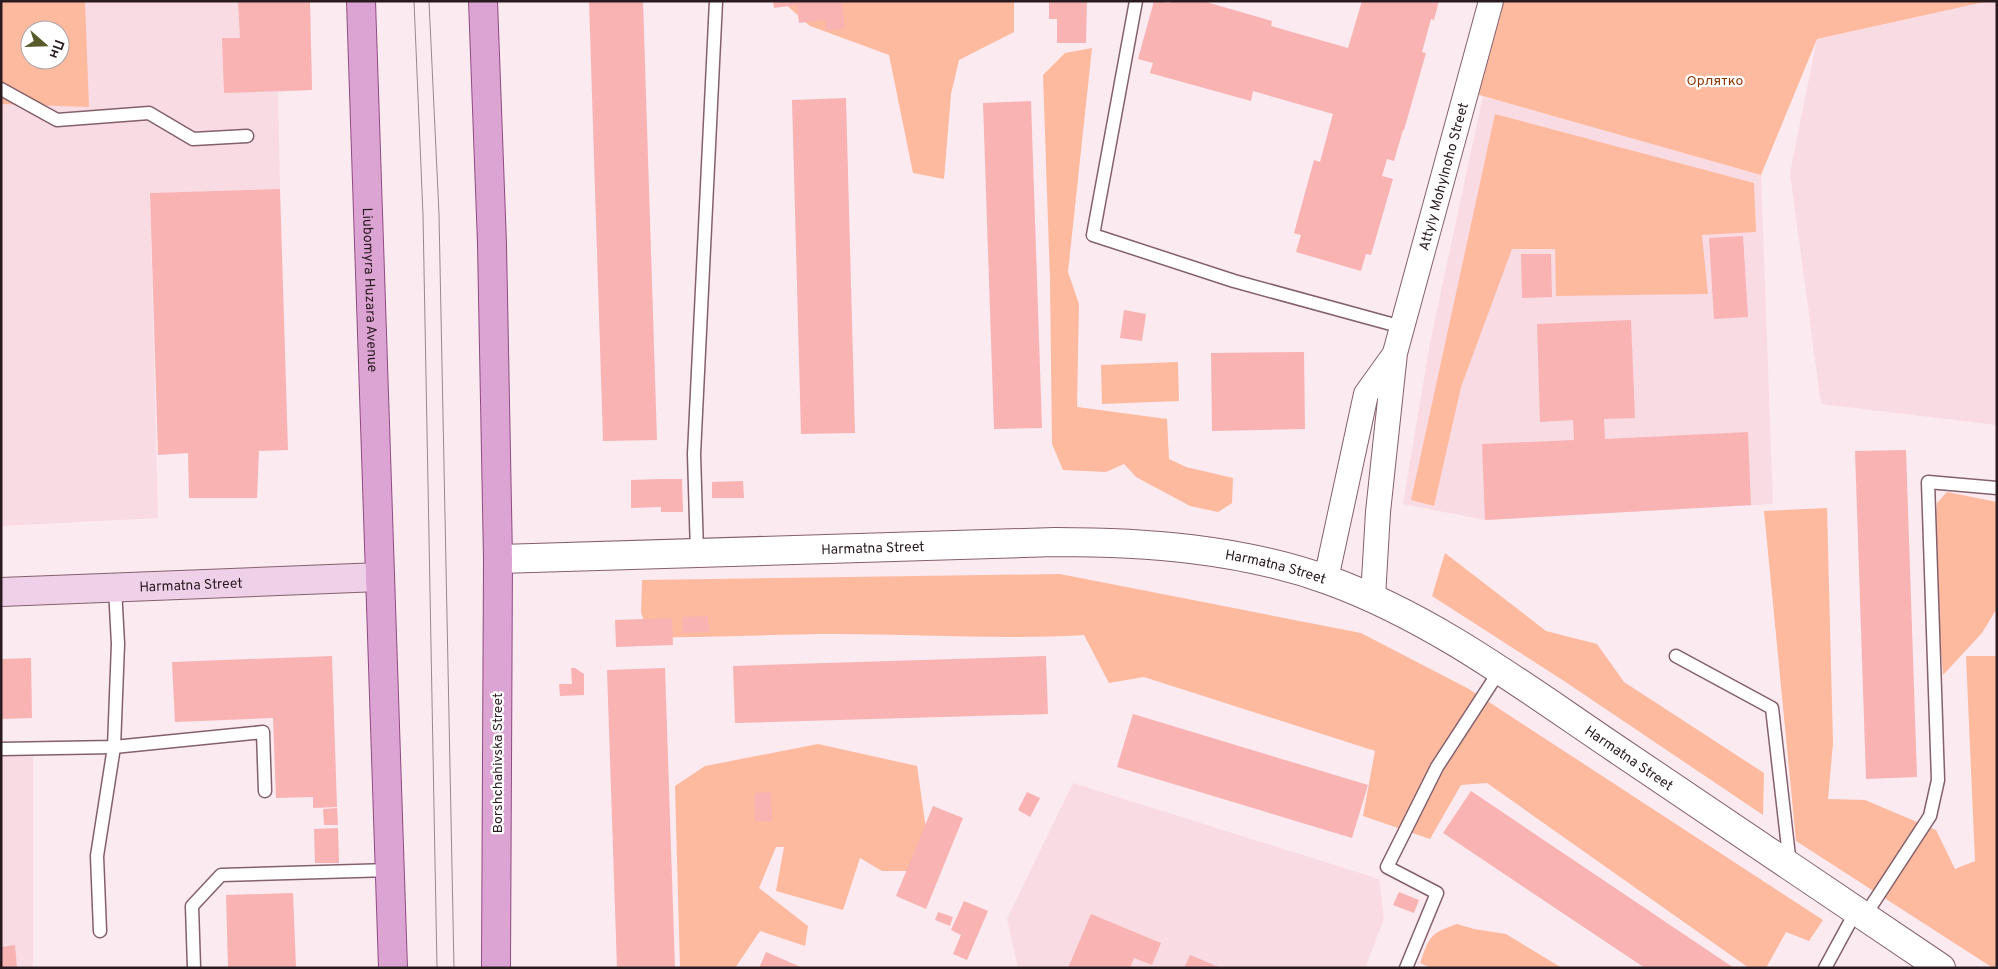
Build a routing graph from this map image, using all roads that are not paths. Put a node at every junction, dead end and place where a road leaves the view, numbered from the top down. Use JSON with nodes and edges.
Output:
{"nodes":[{"id":1,"x":361,"y":1,"type":"edge"},
{"id":2,"x":483,"y":1,"type":"edge"},
{"id":3,"x":716,"y":1,"type":"edge"},
{"id":4,"x":1136,"y":1,"type":"edge"},
{"id":5,"x":1491,"y":1,"type":"edge"},
{"id":6,"x":1,"y":89,"type":"edge"},
{"id":7,"x":248,"y":136,"type":"dead end"},
{"id":8,"x":1402,"y":327,"type":"junction"},
{"id":9,"x":1395,"y":353,"type":"junction"},
{"id":10,"x":1997,"y":488,"type":"edge"},
{"id":11,"x":697,"y":553,"type":"junction"},
{"id":12,"x":498,"y":559,"type":"junction"},
{"id":13,"x":380,"y":577,"type":"junction"},
{"id":14,"x":1326,"y":579,"type":"junction"},
{"id":15,"x":115,"y":588,"type":"junction"},
{"id":16,"x":1,"y":592,"type":"edge"},
{"id":17,"x":1373,"y":597,"type":"junction"},
{"id":18,"x":1676,"y":656,"type":"dead end"},
{"id":19,"x":1500,"y":670,"type":"junction"},
{"id":20,"x":114,"y":747,"type":"junction"},
{"id":21,"x":1,"y":749,"type":"edge"},
{"id":22,"x":265,"y":790,"type":"dead end"},
{"id":23,"x":1790,"y":867,"type":"junction"},
{"id":24,"x":390,"y":870,"type":"junction"},
{"id":25,"x":1860,"y":914,"type":"junction"},
{"id":26,"x":100,"y":931,"type":"dead end"},
{"id":27,"x":194,"y":968,"type":"edge"},
{"id":28,"x":393,"y":968,"type":"edge"},
{"id":29,"x":496,"y":968,"type":"edge"},
{"id":30,"x":1406,"y":968,"type":"edge"},
{"id":31,"x":1825,"y":968,"type":"edge"},
{"id":32,"x":1941,"y":968,"type":"edge"}],
"edges":[{"from":1,"to":13,"type":"main road","name":"Liubomyra Huzara Avenue"},
{"from":2,"to":12,"type":"main road"},
{"from":3,"to":11,"type":"lane"},
{"from":4,"to":8,"type":"lane"},
{"from":5,"to":8,"type":"street","name":"Attyly Mohylnoho Street"},
{"from":6,"to":7,"type":"lane"},
{"from":8,"to":9,"type":"street","name":"Attyly Mohylnoho Street"},
{"from":9,"to":14,"type":"street","name":"Attyly Mohylnoho Street"},
{"from":9,"to":17,"type":"street","name":"Attyly Mohylnoho Street"},
{"from":10,"to":25,"type":"lane"},
{"from":11,"to":12,"type":"street","name":"Harmatna Street"},
{"from":11,"to":14,"type":"street","name":"Harmatna Street"},
{"from":12,"to":29,"type":"main road","name":"Borshchahivska Street"},
{"from":13,"to":15,"type":"main road","name":"Harmatna Street"},
{"from":13,"to":24,"type":"main road"},
{"from":14,"to":17,"type":"street","name":"Harmatna Street"},
{"from":15,"to":16,"type":"main road","name":"Harmatna Street"},
{"from":15,"to":20,"type":"lane"},
{"from":17,"to":19,"type":"street","name":"Harmatna Street"},
{"from":18,"to":23,"type":"lane"},
{"from":19,"to":23,"type":"street","name":"Harmatna Street"},
{"from":19,"to":30,"type":"lane"},
{"from":20,"to":21,"type":"lane"},
{"from":20,"to":22,"type":"lane"},
{"from":20,"to":26,"type":"lane"},
{"from":23,"to":25,"type":"street","name":"Harmatna Street"},
{"from":24,"to":27,"type":"lane"},
{"from":24,"to":28,"type":"main road"},
{"from":25,"to":31,"type":"lane"},
{"from":25,"to":32,"type":"street","name":"Harmatna Street"}]}
